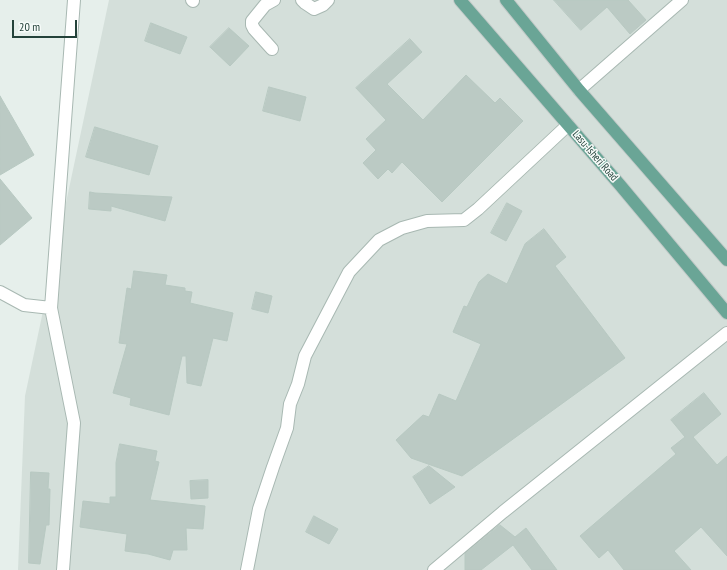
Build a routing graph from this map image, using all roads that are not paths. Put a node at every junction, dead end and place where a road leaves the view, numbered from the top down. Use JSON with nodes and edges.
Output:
{"nodes":[{"id":1,"x":74,"y":0,"type":"edge"},
{"id":2,"x":274,"y":0,"type":"edge"},
{"id":3,"x":302,"y":0,"type":"edge"},
{"id":4,"x":328,"y":0,"type":"edge"},
{"id":5,"x":460,"y":0,"type":"edge"},
{"id":6,"x":506,"y":0,"type":"edge"},
{"id":7,"x":682,"y":0,"type":"edge"},
{"id":8,"x":272,"y":49,"type":"dead end"},
{"id":9,"x":579,"y":90,"type":"junction"},
{"id":10,"x":568,"y":124,"type":"junction"},
{"id":11,"x":727,"y":260,"type":"edge"},
{"id":12,"x":0,"y":292,"type":"edge"},
{"id":13,"x":51,"y":308,"type":"junction"},
{"id":14,"x":727,"y":313,"type":"edge"},
{"id":15,"x":727,"y":333,"type":"edge"},
{"id":16,"x":62,"y":570,"type":"edge"},
{"id":17,"x":247,"y":570,"type":"edge"},
{"id":18,"x":434,"y":570,"type":"edge"}],
"edges":[{"from":1,"to":13,"type":"street"},
{"from":2,"to":8,"type":"street"},
{"from":3,"to":4,"type":"street"},
{"from":5,"to":10,"type":"main road","name":"Lasu-Isheri Road"},
{"from":6,"to":9,"type":"main road"},
{"from":7,"to":9,"type":"street"},
{"from":9,"to":11,"type":"main road"},
{"from":10,"to":14,"type":"main road","name":"Lasu-Isheri Road"},
{"from":10,"to":17,"type":"street"},
{"from":12,"to":13,"type":"street"},
{"from":13,"to":16,"type":"street"},
{"from":15,"to":18,"type":"street"}]}
